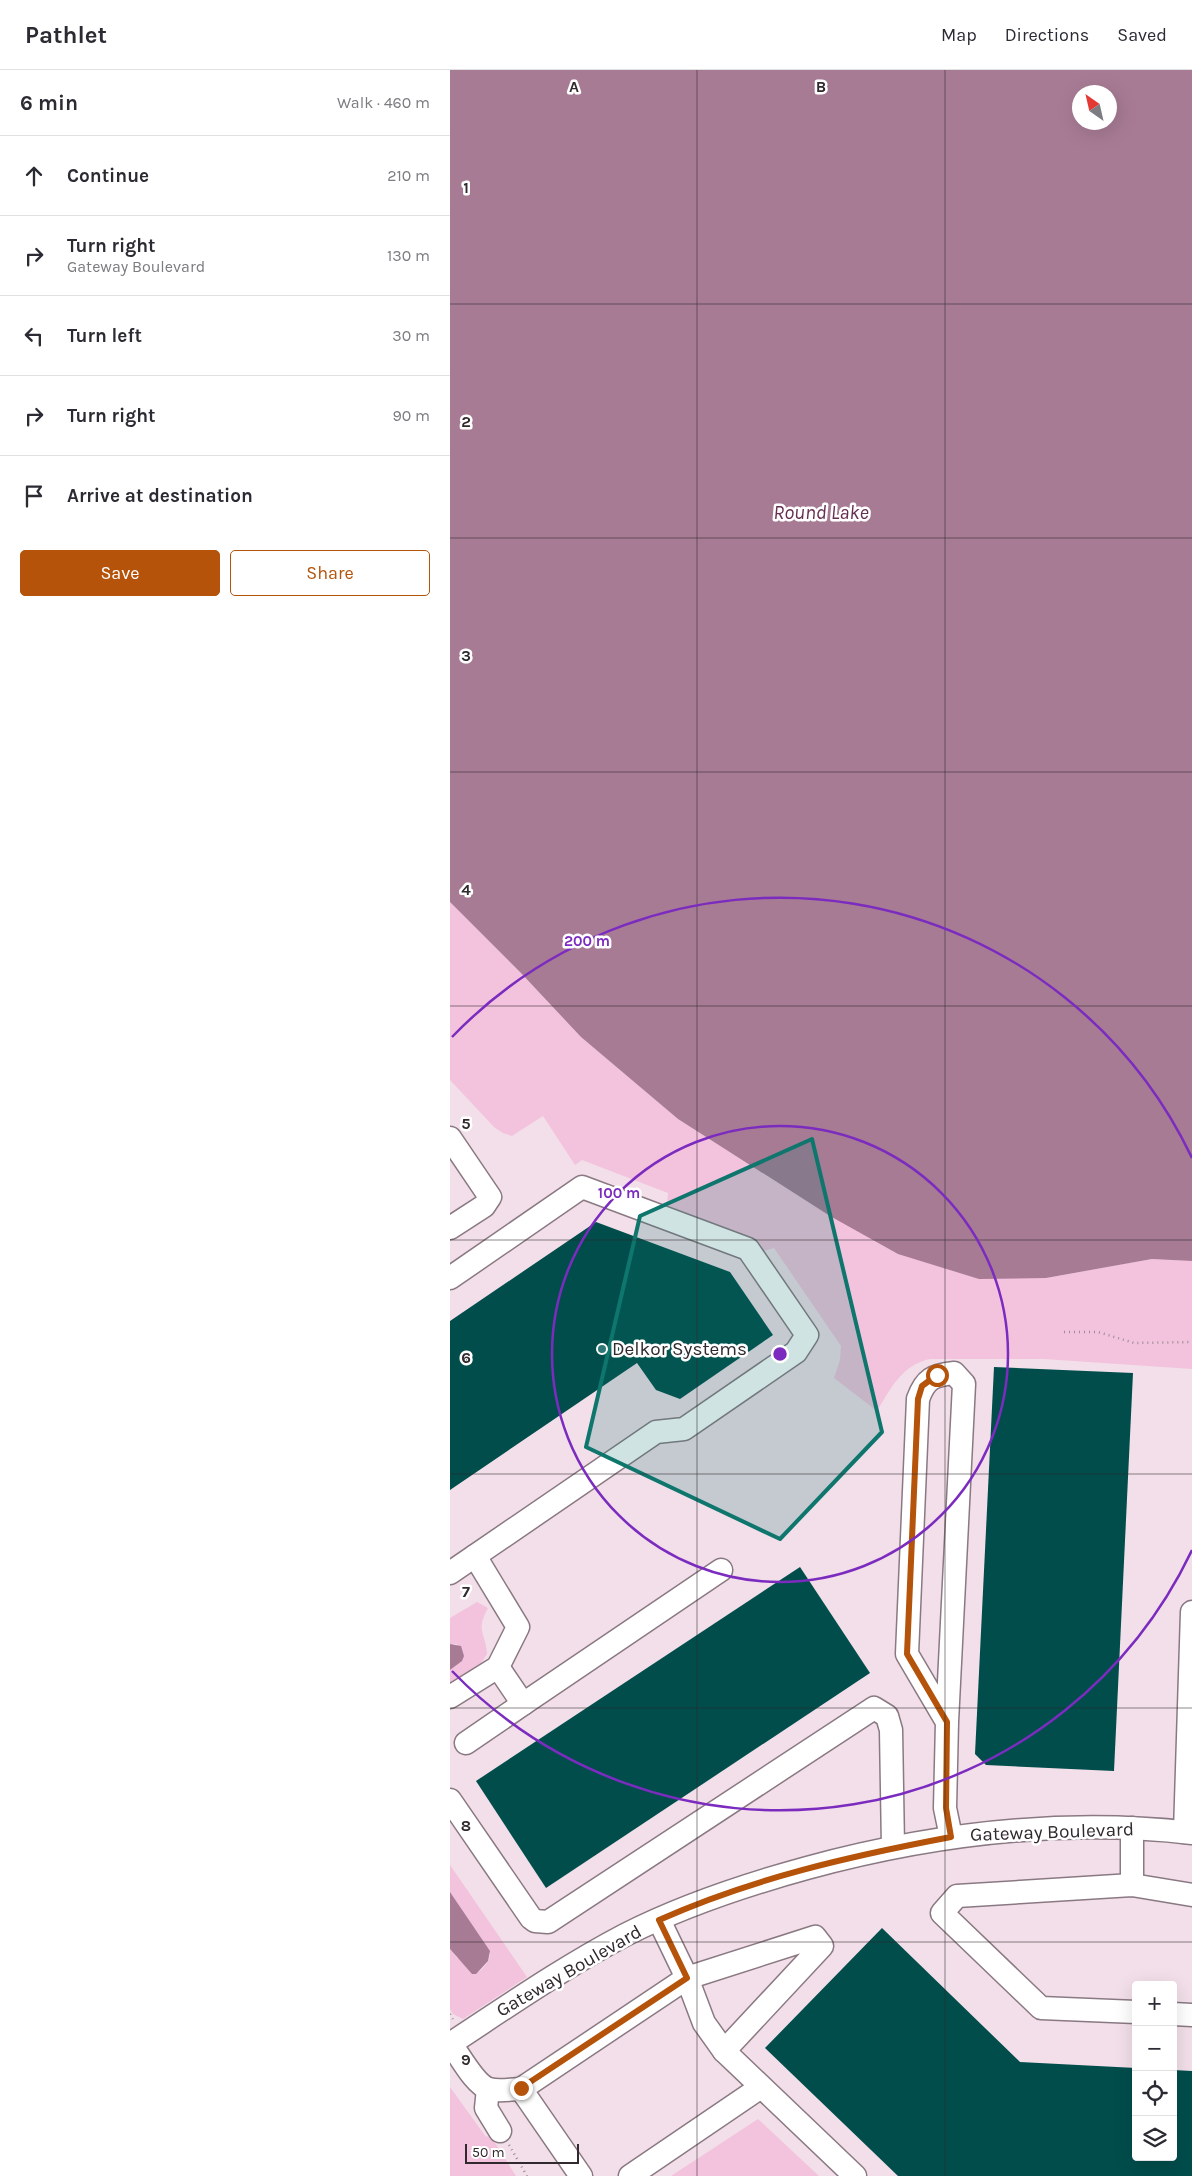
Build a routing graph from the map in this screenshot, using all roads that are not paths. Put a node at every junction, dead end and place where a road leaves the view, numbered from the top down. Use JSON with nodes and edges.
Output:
{"nodes":[{"id":1,"x":450,"y":1138,"type":"edge"},
{"id":2,"x":450,"y":1228,"type":"edge"},
{"id":3,"x":450,"y":1278,"type":"edge"},
{"id":4,"x":475,"y":1556,"type":"junction"},
{"id":5,"x":721,"y":1570,"type":"dead end"},
{"id":6,"x":450,"y":1573,"type":"edge"},
{"id":7,"x":1192,"y":1612,"type":"edge"},
{"id":8,"x":498,"y":1667,"type":"junction"},
{"id":9,"x":450,"y":1697,"type":"edge"},
{"id":10,"x":523,"y":1704,"type":"junction"},
{"id":11,"x":947,"y":1722,"type":"junction"},
{"id":12,"x":466,"y":1743,"type":"dead end"},
{"id":13,"x":450,"y":1800,"type":"edge"},
{"id":14,"x":1132,"y":1828,"type":"junction"},
{"id":15,"x":1188,"y":1833,"type":"edge"},
{"id":16,"x":951,"y":1837,"type":"junction"},
{"id":17,"x":893,"y":1848,"type":"junction"},
{"id":18,"x":1132,"y":1885,"type":"junction"},
{"id":19,"x":1192,"y":1895,"type":"edge"},
{"id":20,"x":659,"y":1920,"type":"junction"},
{"id":21,"x":687,"y":1978,"type":"junction"},
{"id":22,"x":1132,"y":2012,"type":"edge"},
{"id":23,"x":1177,"y":2014,"type":"edge"},
{"id":24,"x":1192,"y":2015,"type":"edge"},
{"id":25,"x":451,"y":2044,"type":"edge"},
{"id":26,"x":724,"y":2051,"type":"junction"},
{"id":27,"x":761,"y":2087,"type":"junction"},
{"id":28,"x":521,"y":2088,"type":"junction"},
{"id":29,"x":488,"y":2089,"type":"junction"},
{"id":30,"x":500,"y":2131,"type":"road end"},
{"id":31,"x":581,"y":2176,"type":"edge"},
{"id":32,"x":630,"y":2176,"type":"edge"},
{"id":33,"x":855,"y":2176,"type":"edge"}],
"edges":[{"from":1,"to":2,"type":"street"},
{"from":3,"to":4,"type":"street"},
{"from":4,"to":6,"type":"street"},
{"from":4,"to":8,"type":"street"},
{"from":5,"to":10,"type":"street"},
{"from":7,"to":15,"type":"street"},
{"from":8,"to":9,"type":"street"},
{"from":8,"to":10,"type":"street"},
{"from":10,"to":12,"type":"street"},
{"from":11,"to":11,"type":"street"},
{"from":11,"to":16,"type":"street"},
{"from":13,"to":17,"type":"street"},
{"from":14,"to":15,"type":"street","name":"Gateway Boulevard"},
{"from":14,"to":16,"type":"street","name":"Gateway Boulevard"},
{"from":14,"to":18,"type":"street"},
{"from":16,"to":17,"type":"street","name":"Gateway Boulevard"},
{"from":17,"to":20,"type":"street","name":"Gateway Boulevard"},
{"from":18,"to":19,"type":"street"},
{"from":18,"to":22,"type":"street"},
{"from":20,"to":21,"type":"street"},
{"from":20,"to":25,"type":"street","name":"Gateway Boulevard"},
{"from":21,"to":26,"type":"street"},
{"from":21,"to":26,"type":"street"},
{"from":21,"to":28,"type":"street"},
{"from":23,"to":24,"type":"street"},
{"from":25,"to":29,"type":"street"},
{"from":26,"to":27,"type":"street"},
{"from":27,"to":32,"type":"street"},
{"from":27,"to":33,"type":"street"},
{"from":28,"to":29,"type":"street"},
{"from":28,"to":31,"type":"street"},
{"from":29,"to":30,"type":"street"}]}
